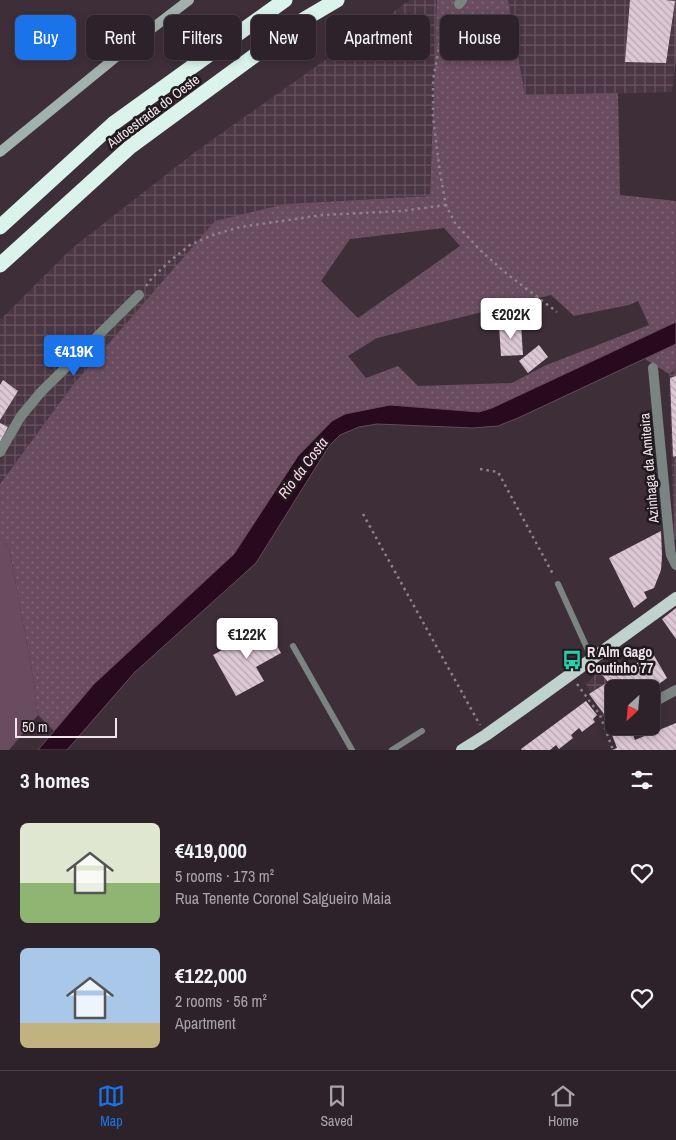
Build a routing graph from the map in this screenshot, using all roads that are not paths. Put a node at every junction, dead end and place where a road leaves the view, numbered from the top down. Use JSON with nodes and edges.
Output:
{"nodes":[{"id":1,"x":189,"y":0,"type":"edge"},
{"id":2,"x":285,"y":0,"type":"edge"},
{"id":3,"x":337,"y":0,"type":"edge"},
{"id":4,"x":0,"y":152,"type":"edge"},
{"id":5,"x":0,"y":227,"type":"edge"},
{"id":6,"x":0,"y":264,"type":"edge"},
{"id":7,"x":139,"y":294,"type":"road end"},
{"id":8,"x":653,"y":368,"type":"dead end"},
{"id":9,"x":0,"y":452,"type":"edge"},
{"id":10,"x":673,"y":546,"type":"edge"},
{"id":11,"x":676,"y":565,"type":"edge"},
{"id":12,"x":558,"y":584,"type":"road end"},
{"id":13,"x":676,"y":598,"type":"edge"},
{"id":14,"x":293,"y":646,"type":"dead end"},
{"id":15,"x":592,"y":659,"type":"junction"},
{"id":16,"x":676,"y":690,"type":"edge"},
{"id":17,"x":660,"y":699,"type":"edge"},
{"id":18,"x":422,"y":731,"type":"dead end"},
{"id":19,"x":352,"y":750,"type":"edge"},
{"id":20,"x":392,"y":750,"type":"edge"},
{"id":21,"x":462,"y":750,"type":"edge"}],
"edges":[{"from":1,"to":4,"type":"street"},
{"from":2,"to":5,"type":"highway","name":"Autoestrada do Oeste"},
{"from":3,"to":6,"type":"highway","name":"Autoestrada do Oeste"},
{"from":7,"to":9,"type":"street"},
{"from":8,"to":10,"type":"street","name":"Azinhaga da Amiteira"},
{"from":10,"to":11,"type":"street","name":"Azinhaga da Amiteira"},
{"from":12,"to":15,"type":"lane"},
{"from":13,"to":15,"type":"main road"},
{"from":14,"to":19,"type":"lane"},
{"from":15,"to":21,"type":"main road"},
{"from":16,"to":17,"type":"street"},
{"from":18,"to":20,"type":"lane"}]}
